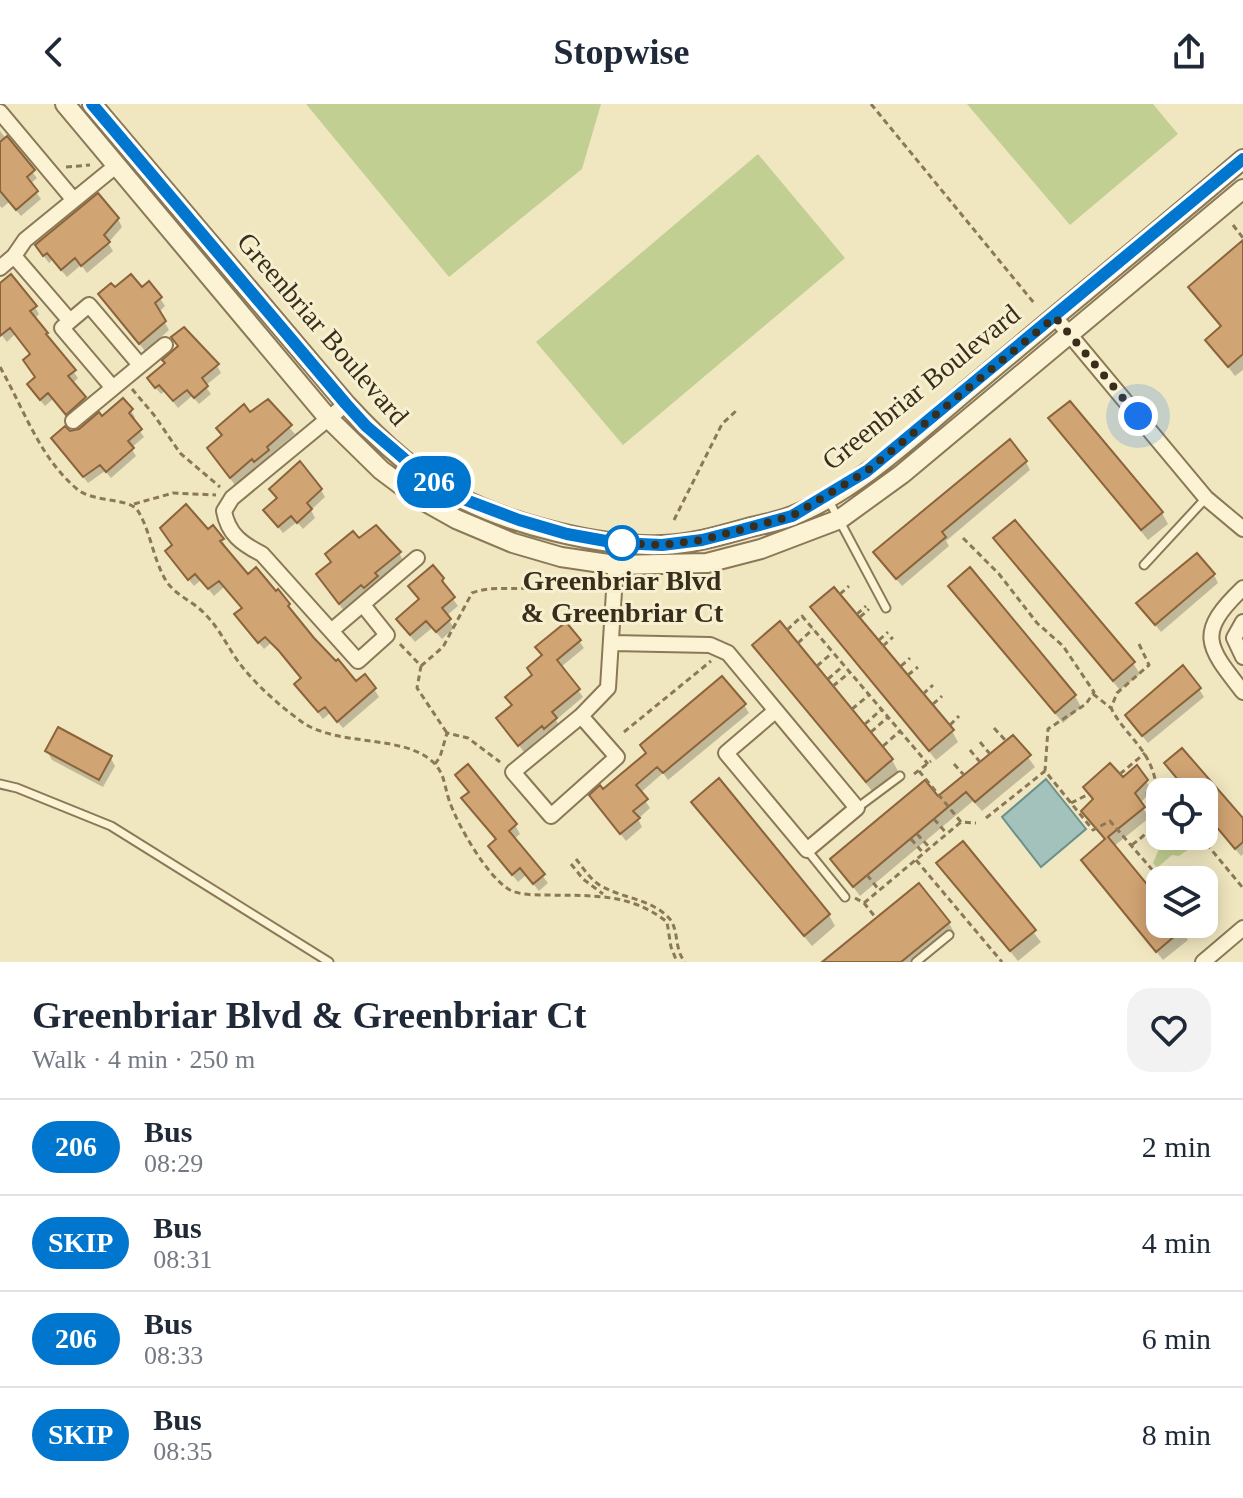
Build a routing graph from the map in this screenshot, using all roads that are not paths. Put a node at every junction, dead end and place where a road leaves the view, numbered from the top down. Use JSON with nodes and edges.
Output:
{"nodes":[{"id":1,"x":65,"y":104,"type":"edge"},
{"id":2,"x":92,"y":104,"type":"edge"},
{"id":3,"x":0,"y":112,"type":"edge"},
{"id":4,"x":1243,"y":159,"type":"edge"},
{"id":5,"x":117,"y":165,"type":"junction"},
{"id":6,"x":1243,"y":189,"type":"edge"},
{"id":7,"x":73,"y":199,"type":"junction"},
{"id":8,"x":14,"y":256,"type":"junction"},
{"id":9,"x":0,"y":268,"type":"edge"},
{"id":10,"x":1055,"y":317,"type":"junction"},
{"id":11,"x":70,"y":321,"type":"junction"},
{"id":12,"x":1070,"y":334,"type":"junction"},
{"id":13,"x":165,"y":345,"type":"dead end"},
{"id":14,"x":140,"y":365,"type":"junction"},
{"id":15,"x":118,"y":384,"type":"junction"},
{"id":16,"x":346,"y":404,"type":"junction"},
{"id":17,"x":328,"y":418,"type":"junction"},
{"id":18,"x":73,"y":421,"type":"dead end"},
{"id":19,"x":827,"y":497,"type":"junction"},
{"id":20,"x":1206,"y":498,"type":"junction"},
{"id":21,"x":840,"y":519,"type":"junction"},
{"id":22,"x":1243,"y":529,"type":"edge"},
{"id":23,"x":617,"y":543,"type":"junction"},
{"id":24,"x":417,"y":558,"type":"dead end"},
{"id":25,"x":615,"y":565,"type":"junction"},
{"id":26,"x":1144,"y":565,"type":"dead end"},
{"id":27,"x":1243,"y":588,"type":"edge"},
{"id":28,"x":363,"y":605,"type":"junction"},
{"id":29,"x":886,"y":608,"type":"dead end"},
{"id":30,"x":1243,"y":622,"type":"edge"},
{"id":31,"x":331,"y":631,"type":"junction"},
{"id":32,"x":612,"y":643,"type":"junction"},
{"id":33,"x":1243,"y":657,"type":"edge"},
{"id":34,"x":1243,"y":692,"type":"edge"},
{"id":35,"x":774,"y":712,"type":"junction"},
{"id":36,"x":581,"y":716,"type":"junction"},
{"id":37,"x":900,"y":776,"type":"dead end"},
{"id":38,"x":0,"y":784,"type":"edge"},
{"id":39,"x":857,"y":808,"type":"junction"},
{"id":40,"x":807,"y":850,"type":"junction"},
{"id":41,"x":845,"y":897,"type":"dead end"},
{"id":42,"x":1243,"y":928,"type":"edge"},
{"id":43,"x":949,"y":935,"type":"dead end"},
{"id":44,"x":329,"y":962,"type":"edge"},
{"id":45,"x":916,"y":962,"type":"edge"},
{"id":46,"x":1203,"y":962,"type":"edge"}],
"edges":[{"from":1,"to":5,"type":"street","name":"Greenbriar Boulevard"},
{"from":2,"to":16,"type":"street","name":"Greenbriar Boulevard"},
{"from":3,"to":7,"type":"street"},
{"from":4,"to":10,"type":"street","name":"Greenbriar Boulevard"},
{"from":5,"to":7,"type":"street"},
{"from":5,"to":17,"type":"street","name":"Greenbriar Boulevard"},
{"from":6,"to":12,"type":"street","name":"Greenbriar Boulevard"},
{"from":7,"to":8,"type":"street"},
{"from":8,"to":9,"type":"street"},
{"from":8,"to":11,"type":"street"},
{"from":10,"to":12,"type":"street"},
{"from":10,"to":19,"type":"street","name":"Greenbriar Boulevard"},
{"from":11,"to":14,"type":"street"},
{"from":11,"to":15,"type":"street"},
{"from":12,"to":20,"type":"street"},
{"from":12,"to":21,"type":"street","name":"Greenbriar Boulevard"},
{"from":13,"to":14,"type":"street"},
{"from":14,"to":15,"type":"street"},
{"from":15,"to":18,"type":"street"},
{"from":16,"to":17,"type":"street"},
{"from":16,"to":23,"type":"street","name":"Greenbriar Boulevard"},
{"from":17,"to":25,"type":"street","name":"Greenbriar Boulevard"},
{"from":17,"to":31,"type":"street"},
{"from":19,"to":21,"type":"lane"},
{"from":19,"to":23,"type":"street","name":"Greenbriar Boulevard"},
{"from":20,"to":22,"type":"street"},
{"from":20,"to":26,"type":"lane"},
{"from":21,"to":25,"type":"street","name":"Greenbriar Boulevard"},
{"from":21,"to":29,"type":"lane"},
{"from":23,"to":25,"type":"street"},
{"from":24,"to":28,"type":"street"},
{"from":25,"to":32,"type":"street"},
{"from":27,"to":34,"type":"street"},
{"from":28,"to":31,"type":"street"},
{"from":28,"to":31,"type":"street"},
{"from":30,"to":33,"type":"street"},
{"from":32,"to":35,"type":"street"},
{"from":32,"to":36,"type":"street"},
{"from":35,"to":39,"type":"street"},
{"from":35,"to":40,"type":"street"},
{"from":36,"to":36,"type":"street"},
{"from":37,"to":39,"type":"lane"},
{"from":38,"to":44,"type":"lane"},
{"from":39,"to":40,"type":"street"},
{"from":40,"to":41,"type":"lane"},
{"from":42,"to":46,"type":"street"},
{"from":43,"to":45,"type":"lane"}]}
